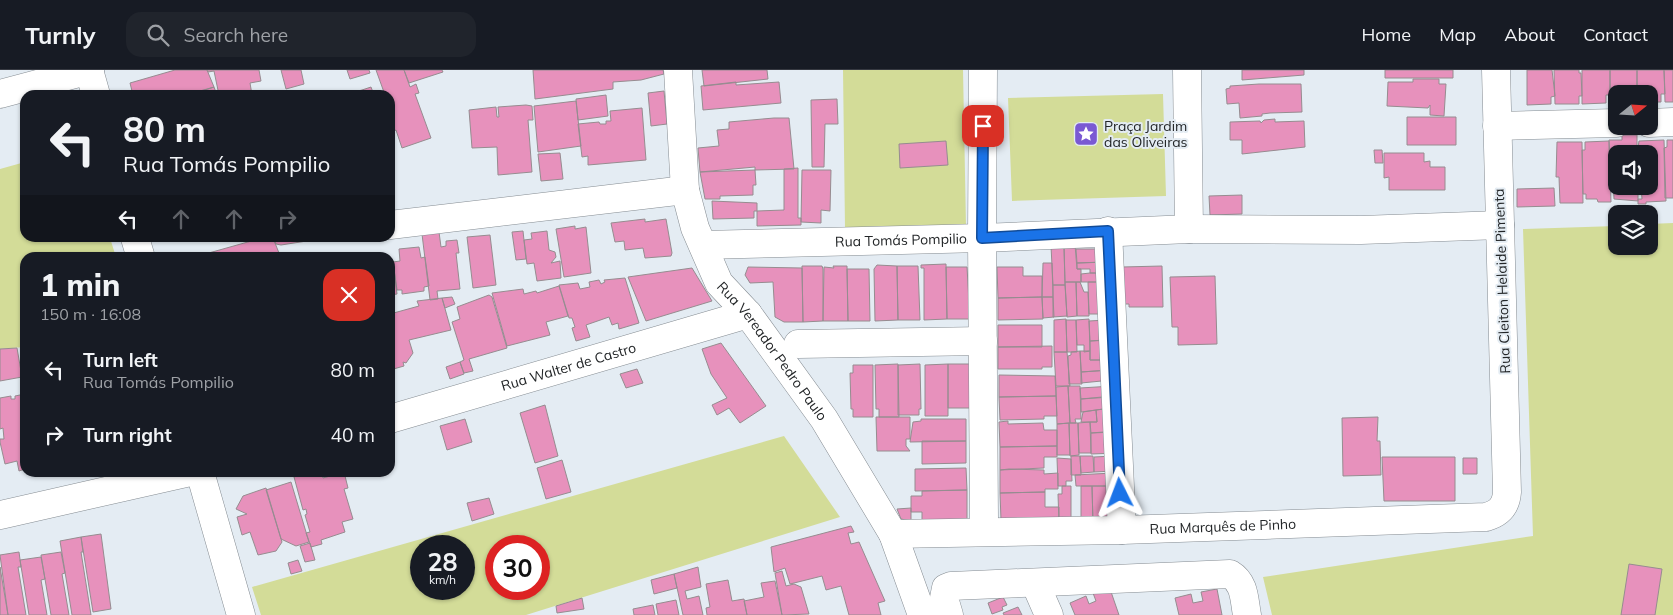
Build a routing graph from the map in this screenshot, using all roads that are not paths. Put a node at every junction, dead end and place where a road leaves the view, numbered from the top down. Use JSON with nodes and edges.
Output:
{"nodes":[{"id":1,"x":90,"y":70,"type":"edge"},
{"id":2,"x":678,"y":70,"type":"edge"},
{"id":3,"x":983,"y":70,"type":"edge"},
{"id":4,"x":1187,"y":70,"type":"edge"},
{"id":5,"x":1496,"y":70,"type":"edge"},
{"id":6,"x":95,"y":90,"type":"edge"},
{"id":7,"x":0,"y":94,"type":"edge"},
{"id":8,"x":1673,"y":122,"type":"edge"},
{"id":9,"x":1608,"y":123,"type":"edge"},
{"id":10,"x":1658,"y":123,"type":"edge"},
{"id":11,"x":1497,"y":126,"type":"junction"},
{"id":12,"x":685,"y":190,"type":"junction"},
{"id":13,"x":395,"y":223,"type":"edge"},
{"id":14,"x":1500,"y":225,"type":"junction"},
{"id":15,"x":1189,"y":229,"type":"junction"},
{"id":16,"x":1108,"y":231,"type":"junction"},
{"id":17,"x":982,"y":238,"type":"junction"},
{"id":18,"x":703,"y":245,"type":"junction"},
{"id":19,"x":748,"y":314,"type":"junction"},
{"id":20,"x":983,"y":342,"type":"junction"},
{"id":21,"x":798,"y":344,"type":"dead end"},
{"id":22,"x":395,"y":418,"type":"edge"},
{"id":23,"x":168,"y":477,"type":"edge"},
{"id":24,"x":201,"y":477,"type":"edge"},
{"id":25,"x":1507,"y":492,"type":"joint"},
{"id":26,"x":0,"y":515,"type":"edge"},
{"id":27,"x":984,"y":519,"type":"dead end"},
{"id":28,"x":1122,"y":530,"type":"junction"},
{"id":29,"x":893,"y":534,"type":"junction"},
{"id":30,"x":1035,"y":582,"type":"junction"},
{"id":31,"x":241,"y":615,"type":"edge"},
{"id":32,"x":922,"y":615,"type":"edge"},
{"id":33,"x":950,"y":615,"type":"edge"},
{"id":34,"x":1049,"y":615,"type":"edge"},
{"id":35,"x":1247,"y":615,"type":"edge"}],
"edges":[{"from":1,"to":6,"type":"street"},
{"from":1,"to":7,"type":"street"},
{"from":2,"to":12,"type":"street","name":"Rua Vereador Pedro Paulo"},
{"from":3,"to":17,"type":"street"},
{"from":4,"to":15,"type":"street"},
{"from":5,"to":11,"type":"street","name":"Rua Cleiton Helaide Pimenta"},
{"from":8,"to":10,"type":"street"},
{"from":9,"to":11,"type":"street"},
{"from":11,"to":14,"type":"street","name":"Rua Cleiton Helaide Pimenta"},
{"from":12,"to":13,"type":"street"},
{"from":12,"to":18,"type":"street","name":"Rua Vereador Pedro Paulo"},
{"from":14,"to":15,"type":"street","name":"Rua Tomás Pompilio"},
{"from":14,"to":25,"type":"street","name":"Rua Cleiton Helaide Pimenta"},
{"from":15,"to":16,"type":"street","name":"Rua Tomás Pompilio"},
{"from":16,"to":17,"type":"street","name":"Rua Tomás Pompilio"},
{"from":16,"to":28,"type":"street"},
{"from":17,"to":18,"type":"street","name":"Rua Tomás Pompilio"},
{"from":17,"to":20,"type":"street"},
{"from":18,"to":19,"type":"street","name":"Rua Vereador Pedro Paulo"},
{"from":19,"to":22,"type":"street","name":"Rua Walter de Castro"},
{"from":19,"to":29,"type":"street","name":"Rua Vereador Pedro Paulo"},
{"from":20,"to":21,"type":"street"},
{"from":20,"to":27,"type":"street"},
{"from":23,"to":26,"type":"street"},
{"from":24,"to":31,"type":"street"},
{"from":25,"to":28,"type":"street","name":"Rua Marquês de Pinho"},
{"from":28,"to":29,"type":"street","name":"Rua Marquês de Pinho"},
{"from":29,"to":32,"type":"street","name":"Rua Vereador Pedro Paulo"},
{"from":30,"to":33,"type":"street"},
{"from":30,"to":34,"type":"street"},
{"from":30,"to":35,"type":"street"}]}
